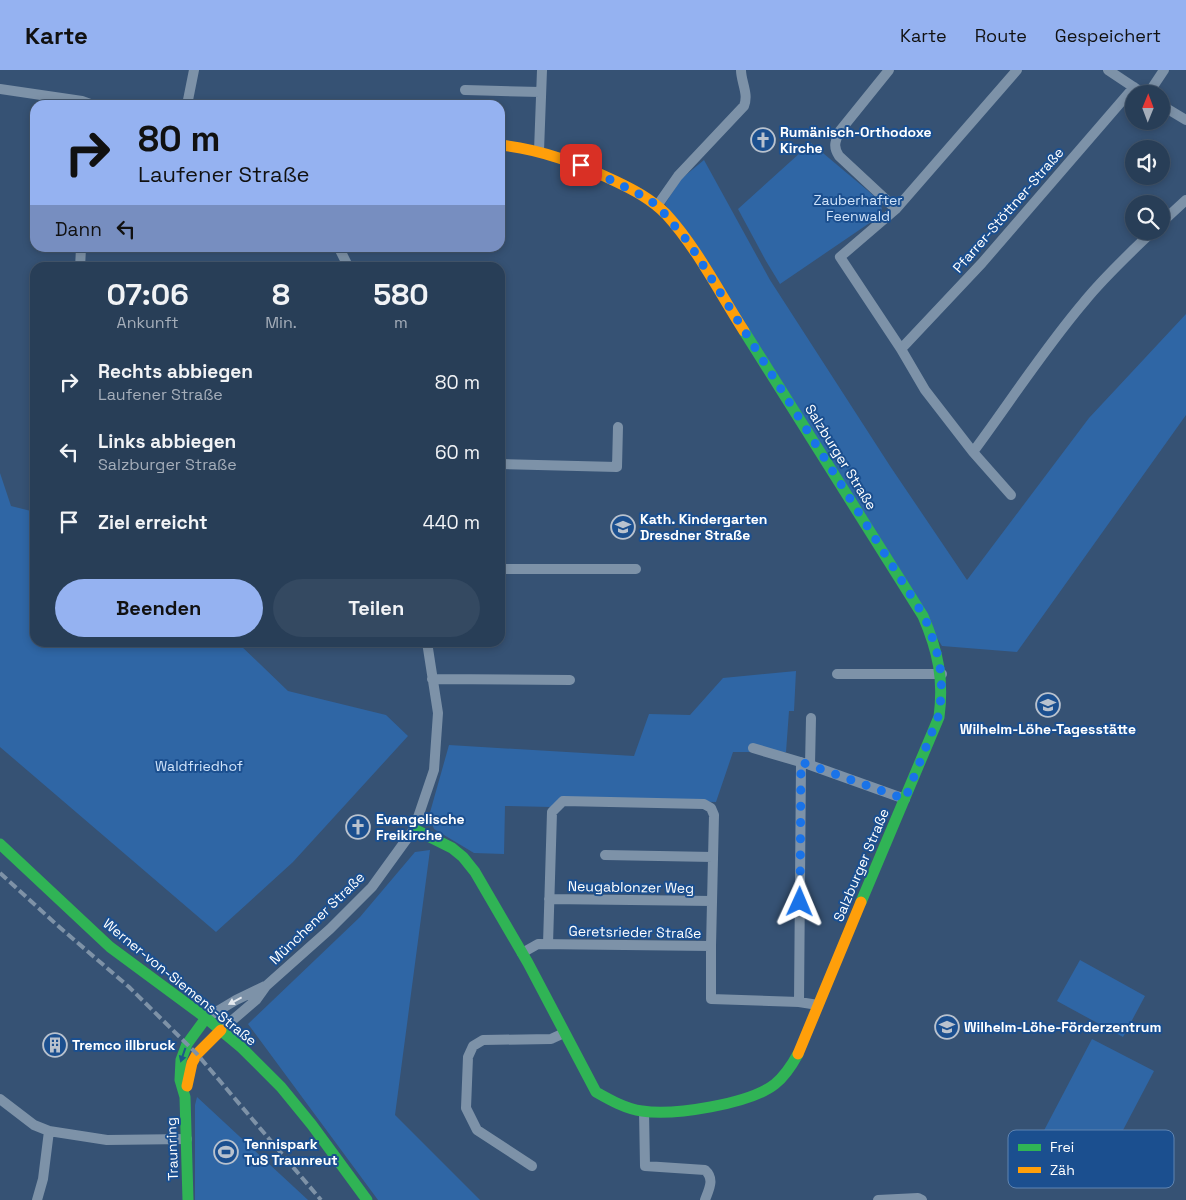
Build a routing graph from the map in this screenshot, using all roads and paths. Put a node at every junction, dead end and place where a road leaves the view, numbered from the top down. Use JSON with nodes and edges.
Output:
{"nodes":[{"id":1,"x":194,"y":70,"type":"edge"},
{"id":2,"x":542,"y":70,"type":"edge"},
{"id":3,"x":741,"y":70,"type":"edge"},
{"id":4,"x":889,"y":70,"type":"edge"},
{"id":5,"x":1017,"y":70,"type":"edge"},
{"id":6,"x":1108,"y":70,"type":"edge"},
{"id":7,"x":1164,"y":70,"type":"edge"},
{"id":8,"x":1131,"y":85,"type":"edge"},
{"id":9,"x":1153,"y":85,"type":"edge"},
{"id":10,"x":0,"y":89,"type":"edge"},
{"id":11,"x":465,"y":90,"type":"dead end"},
{"id":12,"x":540,"y":92,"type":"junction"},
{"id":13,"x":1125,"y":97,"type":"edge"},
{"id":14,"x":64,"y":100,"type":"edge"},
{"id":15,"x":188,"y":100,"type":"edge"},
{"id":16,"x":1170,"y":110,"type":"edge"},
{"id":17,"x":1186,"y":120,"type":"edge"},
{"id":18,"x":505,"y":146,"type":"edge"},
{"id":19,"x":539,"y":151,"type":"junction"},
{"id":20,"x":1186,"y":200,"type":"edge"},
{"id":21,"x":658,"y":206,"type":"junction"},
{"id":22,"x":896,"y":209,"type":"junction"},
{"id":23,"x":1170,"y":215,"type":"edge"},
{"id":24,"x":1143,"y":240,"type":"edge"},
{"id":25,"x":901,"y":349,"type":"junction"},
{"id":26,"x":618,"y":428,"type":"dead end"},
{"id":27,"x":973,"y":452,"type":"junction"},
{"id":28,"x":505,"y":464,"type":"edge"},
{"id":29,"x":1011,"y":496,"type":"dead end"},
{"id":30,"x":505,"y":569,"type":"edge"},
{"id":31,"x":636,"y":569,"type":"dead end"},
{"id":32,"x":427,"y":647,"type":"edge"},
{"id":33,"x":837,"y":674,"type":"dead end"},
{"id":34,"x":942,"y":674,"type":"junction"},
{"id":35,"x":432,"y":679,"type":"junction"},
{"id":36,"x":570,"y":680,"type":"dead end"},
{"id":37,"x":811,"y":718,"type":"dead end"},
{"id":38,"x":753,"y":748,"type":"dead end"},
{"id":39,"x":806,"y":763,"type":"junction"},
{"id":40,"x":905,"y":799,"type":"junction"},
{"id":41,"x":414,"y":829,"type":"junction"},
{"id":42,"x":0,"y":844,"type":"edge"},
{"id":43,"x":605,"y":855,"type":"dead end"},
{"id":44,"x":713,"y":857,"type":"junction"},
{"id":45,"x":550,"y":900,"type":"junction"},
{"id":46,"x":712,"y":901,"type":"junction"},
{"id":47,"x":548,"y":944,"type":"junction"},
{"id":48,"x":711,"y":946,"type":"junction"},
{"id":49,"x":522,"y":954,"type":"junction"},
{"id":50,"x":266,"y":986,"type":"junction"},
{"id":51,"x":799,"y":1002,"type":"junction"},
{"id":52,"x":818,"y":1005,"type":"junction"},
{"id":53,"x":206,"y":1018,"type":"junction"},
{"id":54,"x":221,"y":1030,"type":"junction"},
{"id":55,"x":564,"y":1033,"type":"junction"},
{"id":56,"x":185,"y":1097,"type":"junction"},
{"id":57,"x":0,"y":1099,"type":"edge"},
{"id":58,"x":644,"y":1111,"type":"junction"},
{"id":59,"x":49,"y":1131,"type":"junction"},
{"id":60,"x":187,"y":1139,"type":"junction"},
{"id":61,"x":532,"y":1166,"type":"dead end"},
{"id":62,"x":36,"y":1200,"type":"edge"},
{"id":63,"x":188,"y":1200,"type":"edge"},
{"id":64,"x":367,"y":1200,"type":"edge"},
{"id":65,"x":705,"y":1200,"type":"edge"},
{"id":66,"x":878,"y":1200,"type":"edge"},
{"id":67,"x":922,"y":1200,"type":"edge"}],
"edges":[{"from":1,"to":15,"type":"street"},
{"from":2,"to":12,"type":"street"},
{"from":3,"to":21,"type":"street"},
{"from":4,"to":22,"type":"street"},
{"from":5,"to":22,"type":"street"},
{"from":6,"to":8,"type":"street"},
{"from":7,"to":9,"type":"street"},
{"from":10,"to":14,"type":"street"},
{"from":11,"to":12,"type":"street"},
{"from":12,"to":19,"type":"street"},
{"from":13,"to":25,"type":"street","name":"Pfarrer-Stöttner-Straße"},
{"from":16,"to":17,"type":"street"},
{"from":18,"to":19,"type":"street","name":"Salzburger Straße"},
{"from":19,"to":21,"type":"street","name":"Salzburger Straße"},
{"from":20,"to":23,"type":"street"},
{"from":21,"to":34,"type":"street","name":"Salzburger Straße"},
{"from":22,"to":25,"type":"street"},
{"from":24,"to":27,"type":"street"},
{"from":25,"to":27,"type":"street"},
{"from":26,"to":28,"type":"street"},
{"from":27,"to":29,"type":"street"},
{"from":30,"to":31,"type":"street"},
{"from":32,"to":35,"type":"street","name":"Münchener Straße"},
{"from":33,"to":34,"type":"street"},
{"from":34,"to":40,"type":"street","name":"Salzburger Straße"},
{"from":35,"to":36,"type":"street"},
{"from":35,"to":41,"type":"street","name":"Münchener Straße"},
{"from":37,"to":39,"type":"street"},
{"from":38,"to":39,"type":"street"},
{"from":39,"to":40,"type":"street"},
{"from":39,"to":51,"type":"street"},
{"from":40,"to":52,"type":"street","name":"Salzburger Straße"},
{"from":41,"to":49,"type":"street","name":"Salzburger Straße"},
{"from":41,"to":50,"type":"street","name":"Münchener Straße"},
{"from":42,"to":53,"type":"street","name":"Werner-von-Siemens-Straße"},
{"from":43,"to":44,"type":"street"},
{"from":44,"to":45,"type":"street"},
{"from":44,"to":46,"type":"street"},
{"from":45,"to":46,"type":"street","name":"Neugablonzer Weg"},
{"from":45,"to":47,"type":"street"},
{"from":46,"to":48,"type":"street"},
{"from":47,"to":48,"type":"street","name":"Geretsrieder Straße"},
{"from":47,"to":49,"type":"street","name":"Geretsrieder Straße"},
{"from":48,"to":51,"type":"street","name":"Geretsrieder Straße"},
{"from":49,"to":55,"type":"street","name":"Salzburger Straße"},
{"from":50,"to":53,"type":"street","name":"Münchener Straße","one_way":true},
{"from":50,"to":54,"type":"street","name":"Münchener Straße"},
{"from":51,"to":52,"type":"street","name":"Geretsrieder Straße"},
{"from":52,"to":58,"type":"street","name":"Salzburger Straße"},
{"from":53,"to":54,"type":"street","name":"Werner-von-Siemens-Straße"},
{"from":53,"to":56,"type":"street","name":"Traunring","one_way":true},
{"from":54,"to":56,"type":"street","name":"Traunring"},
{"from":54,"to":64,"type":"street","name":"Werner-von-Siemens-Straße"},
{"from":55,"to":58,"type":"street","name":"Salzburger Straße"},
{"from":55,"to":61,"type":"street"},
{"from":56,"to":60,"type":"street","name":"Traunring"},
{"from":57,"to":59,"type":"street"},
{"from":58,"to":65,"type":"street"},
{"from":59,"to":60,"type":"street"},
{"from":59,"to":62,"type":"street"},
{"from":60,"to":63,"type":"street","name":"Traunring"},
{"from":66,"to":67,"type":"street"}]}
